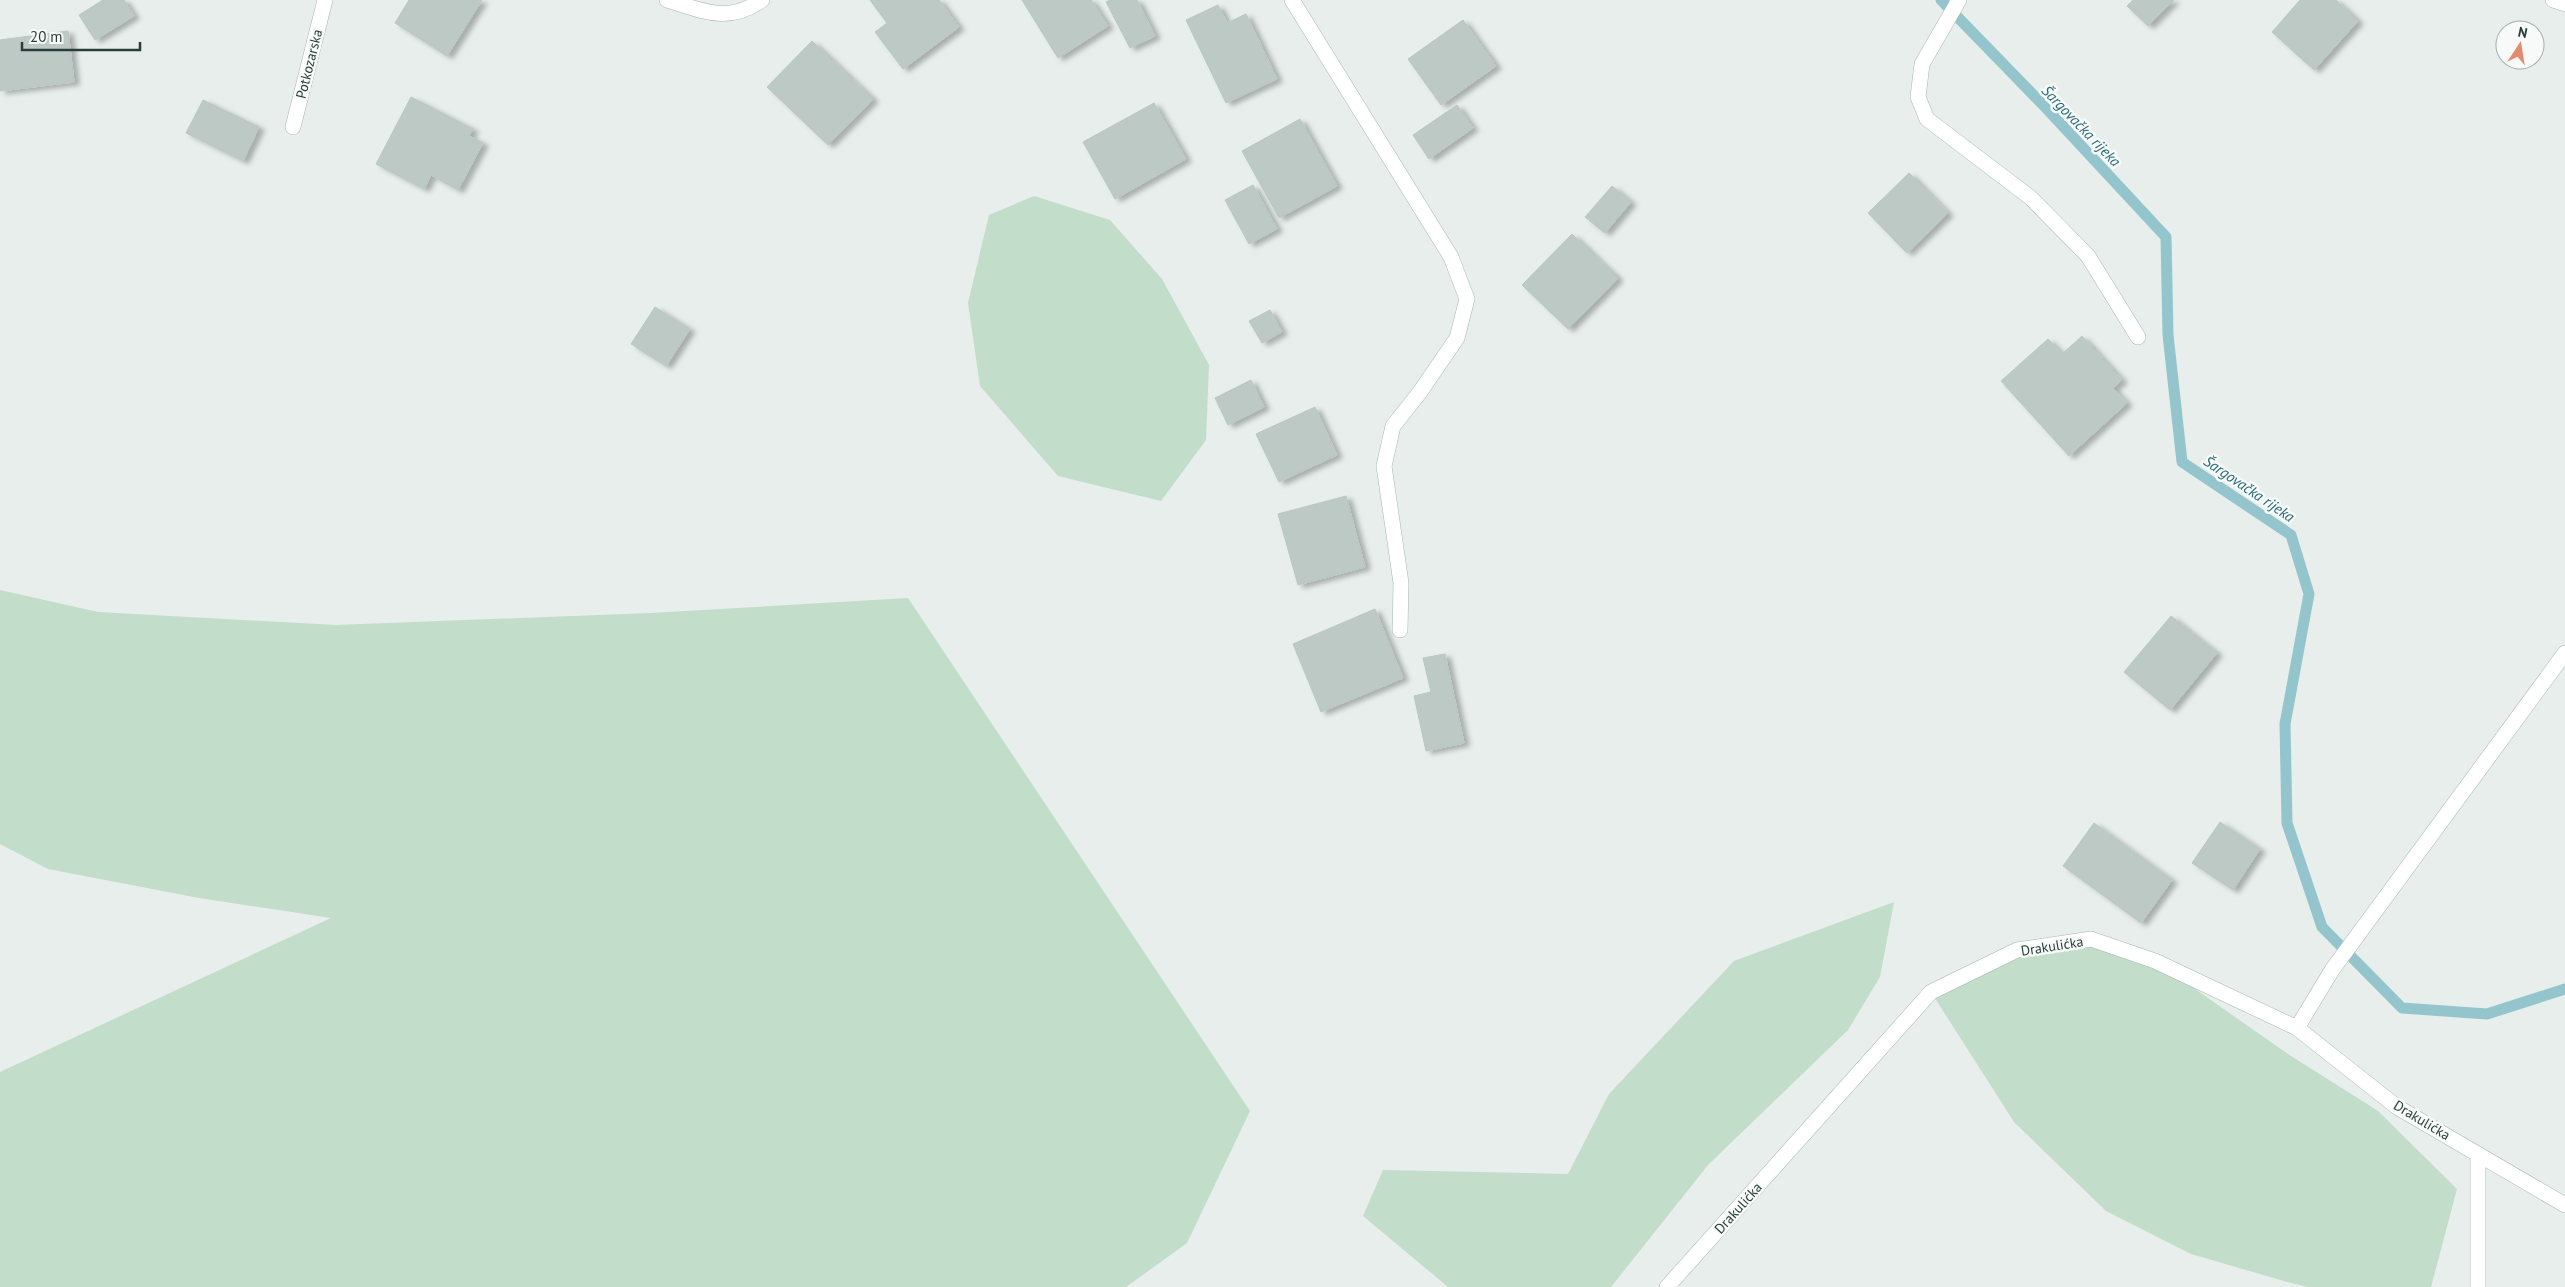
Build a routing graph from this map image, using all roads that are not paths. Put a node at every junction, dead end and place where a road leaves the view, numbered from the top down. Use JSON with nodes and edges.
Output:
{"nodes":[{"id":1,"x":325,"y":0,"type":"edge"},
{"id":2,"x":667,"y":0,"type":"edge"},
{"id":3,"x":762,"y":0,"type":"edge"},
{"id":4,"x":1292,"y":0,"type":"edge"},
{"id":5,"x":1959,"y":0,"type":"edge"},
{"id":6,"x":2553,"y":0,"type":"edge"},
{"id":7,"x":2565,"y":4,"type":"edge"},
{"id":8,"x":293,"y":127,"type":"dead end"},
{"id":9,"x":2138,"y":336,"type":"dead end"},
{"id":10,"x":1400,"y":630,"type":"dead end"},
{"id":11,"x":2565,"y":652,"type":"edge"},
{"id":12,"x":2297,"y":1028,"type":"junction"},
{"id":13,"x":2478,"y":1154,"type":"junction"},
{"id":14,"x":2565,"y":1205,"type":"edge"},
{"id":15,"x":1667,"y":1287,"type":"edge"},
{"id":16,"x":2478,"y":1287,"type":"edge"}],
"edges":[{"from":1,"to":8,"type":"street","name":"Potkozarska"},
{"from":2,"to":3,"type":"street"},
{"from":4,"to":10,"type":"street"},
{"from":5,"to":9,"type":"street"},
{"from":6,"to":7,"type":"street"},
{"from":11,"to":12,"type":"street"},
{"from":12,"to":13,"type":"street","name":"Drakulićka"},
{"from":12,"to":15,"type":"street","name":"Drakulićka"},
{"from":13,"to":14,"type":"street","name":"Drakulićka"},
{"from":13,"to":16,"type":"street"}]}
